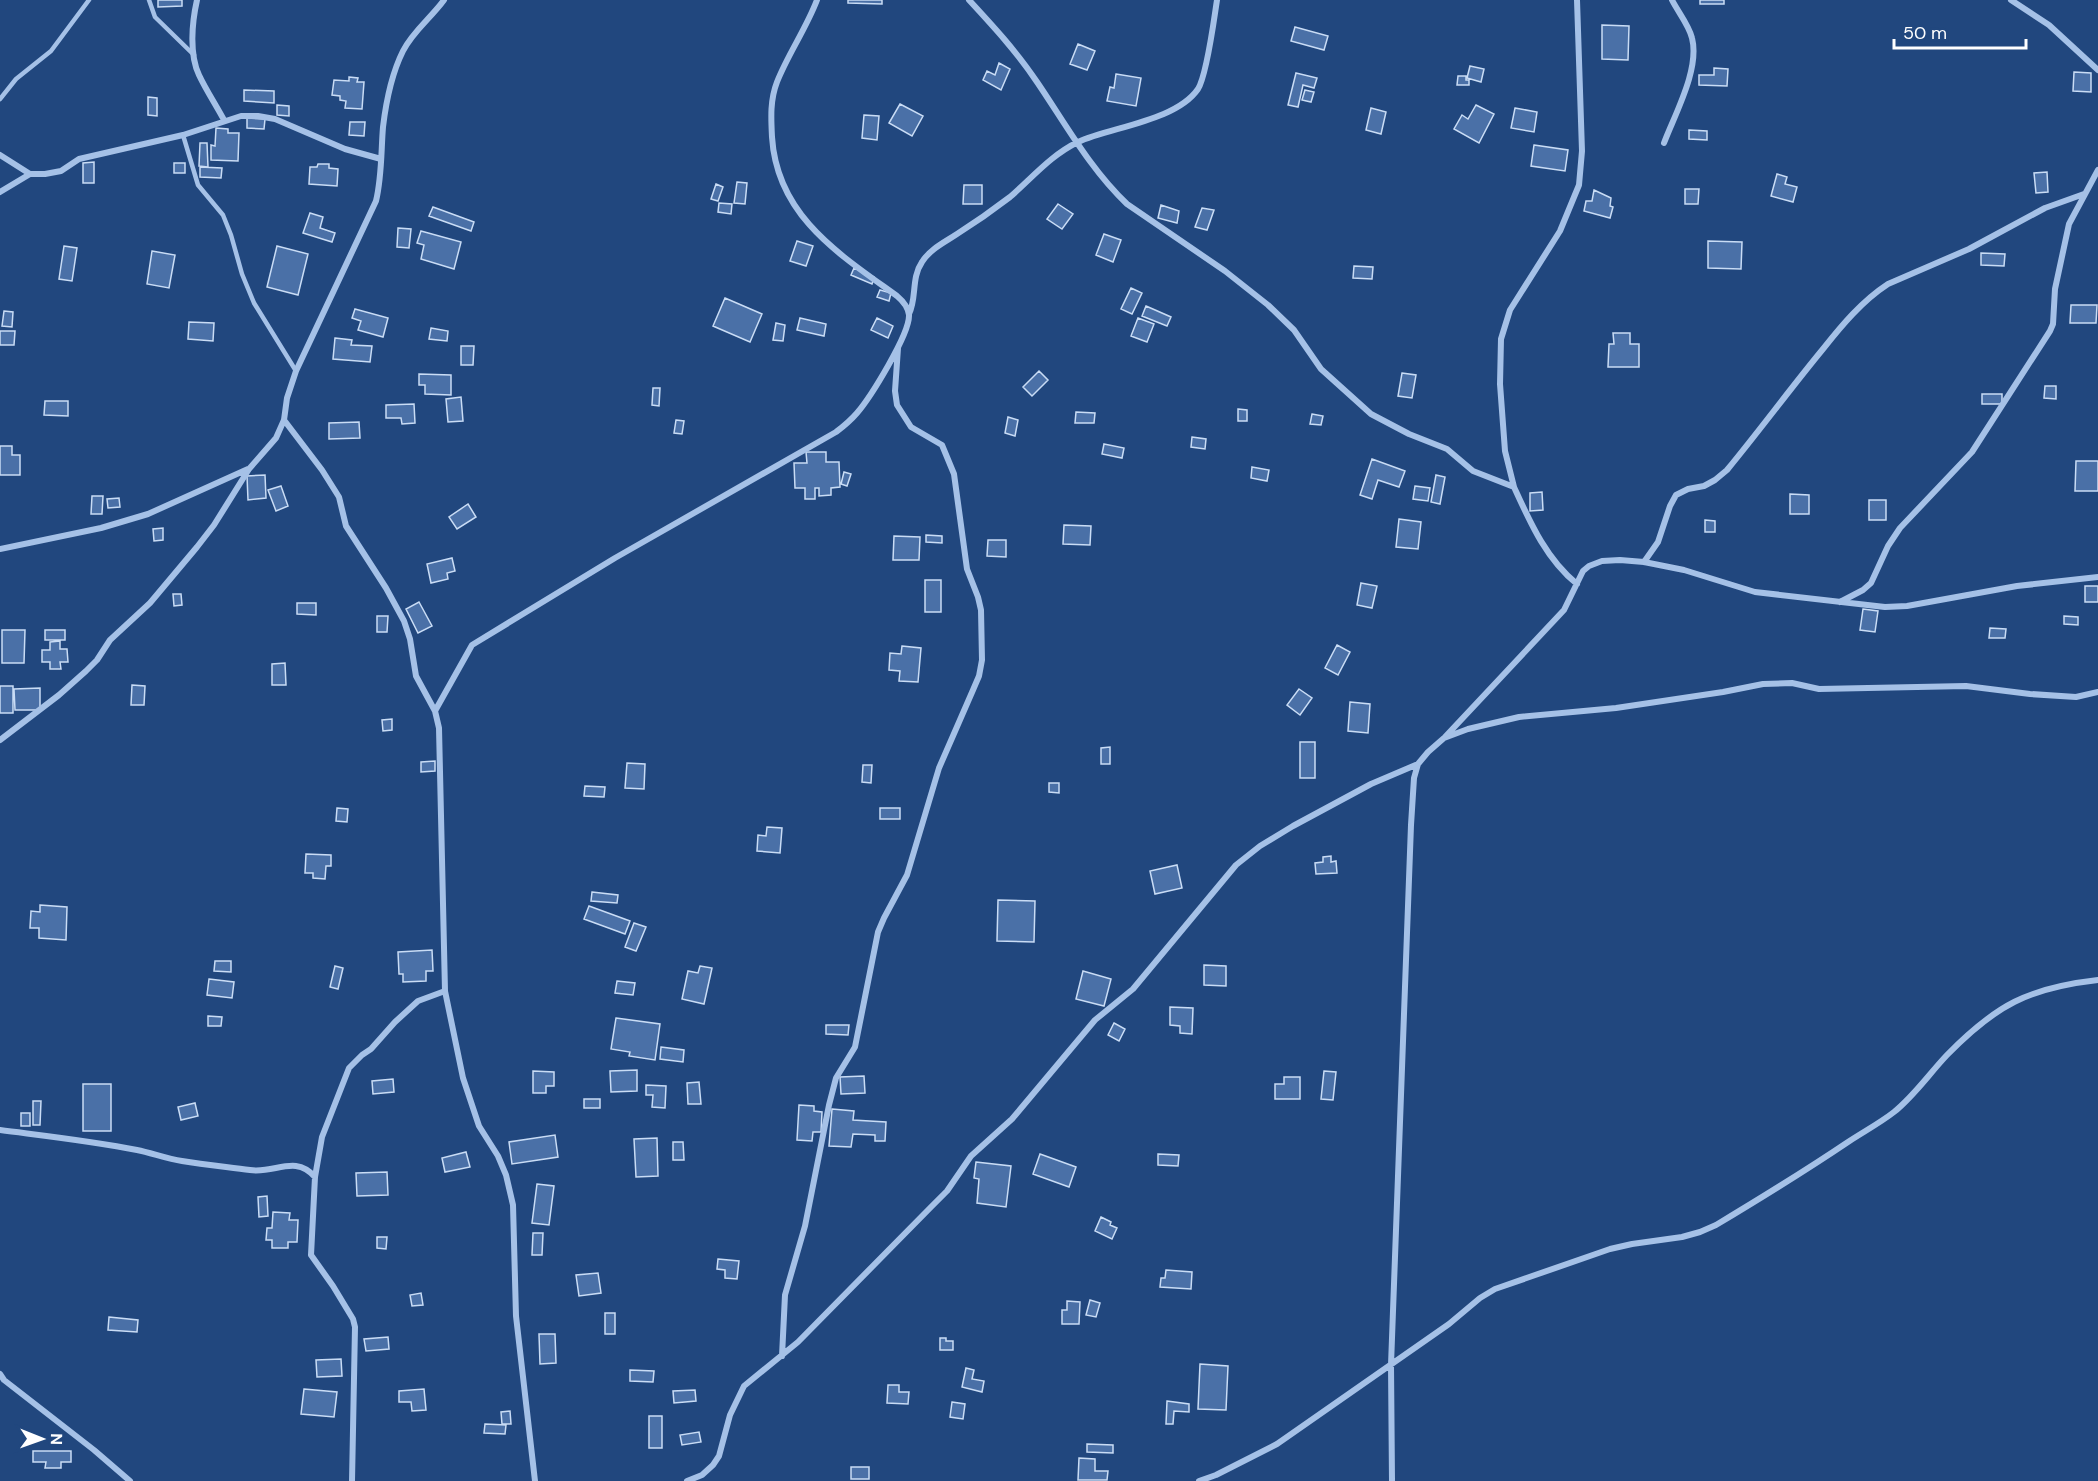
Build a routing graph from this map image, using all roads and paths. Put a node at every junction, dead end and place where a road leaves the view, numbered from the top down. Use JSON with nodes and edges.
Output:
{"nodes":[{"id":1,"x":89,"y":0,"type":"edge"},
{"id":2,"x":149,"y":0,"type":"edge"},
{"id":3,"x":197,"y":0,"type":"edge"},
{"id":4,"x":444,"y":0,"type":"edge"},
{"id":5,"x":817,"y":0,"type":"edge"},
{"id":6,"x":969,"y":0,"type":"edge"},
{"id":7,"x":1217,"y":0,"type":"edge"},
{"id":8,"x":1577,"y":0,"type":"edge"},
{"id":9,"x":1672,"y":0,"type":"edge"},
{"id":10,"x":2011,"y":0,"type":"edge"},
{"id":11,"x":194,"y":55,"type":"junction"},
{"id":12,"x":2098,"y":69,"type":"edge"},
{"id":13,"x":0,"y":99,"type":"edge"},
{"id":14,"x":224,"y":120,"type":"junction"},
{"id":15,"x":183,"y":135,"type":"junction"},
{"id":16,"x":1077,"y":142,"type":"junction"},
{"id":17,"x":1664,"y":142,"type":"dead end"},
{"id":18,"x":0,"y":155,"type":"edge"},
{"id":19,"x":381,"y":159,"type":"junction"},
{"id":20,"x":2098,"y":170,"type":"edge"},
{"id":21,"x":30,"y":174,"type":"junction"},
{"id":22,"x":0,"y":192,"type":"edge"},
{"id":23,"x":2084,"y":194,"type":"junction"},
{"id":24,"x":909,"y":314,"type":"junction"},
{"id":25,"x":898,"y":348,"type":"junction"},
{"id":26,"x":296,"y":371,"type":"junction"},
{"id":27,"x":284,"y":420,"type":"junction"},
{"id":28,"x":249,"y":469,"type":"junction"},
{"id":29,"x":1514,"y":487,"type":"junction"},
{"id":30,"x":0,"y":549,"type":"edge"},
{"id":31,"x":1644,"y":562,"type":"junction"},
{"id":32,"x":2098,"y":578,"type":"edge"},
{"id":33,"x":1577,"y":584,"type":"junction"},
{"id":34,"x":1840,"y":602,"type":"junction"},
{"id":35,"x":2098,"y":692,"type":"edge"},
{"id":36,"x":435,"y":711,"type":"junction"},
{"id":37,"x":1444,"y":738,"type":"junction"},
{"id":38,"x":0,"y":741,"type":"edge"},
{"id":39,"x":1418,"y":765,"type":"junction"},
{"id":40,"x":2098,"y":980,"type":"edge"},
{"id":41,"x":445,"y":992,"type":"junction"},
{"id":42,"x":0,"y":1130,"type":"edge"},
{"id":43,"x":315,"y":1177,"type":"junction"},
{"id":44,"x":782,"y":1356,"type":"junction"},
{"id":45,"x":1391,"y":1365,"type":"junction"},
{"id":46,"x":0,"y":1374,"type":"edge"},
{"id":47,"x":130,"y":1481,"type":"edge"},
{"id":48,"x":352,"y":1481,"type":"edge"},
{"id":49,"x":535,"y":1481,"type":"edge"},
{"id":50,"x":687,"y":1481,"type":"edge"},
{"id":51,"x":1199,"y":1481,"type":"edge"},
{"id":52,"x":1392,"y":1481,"type":"edge"}],
"edges":[{"from":1,"to":13,"type":"lane"},
{"from":2,"to":11,"type":"lane"},
{"from":3,"to":11,"type":"street"},
{"from":4,"to":19,"type":"street"},
{"from":5,"to":24,"type":"street"},
{"from":6,"to":16,"type":"street"},
{"from":7,"to":16,"type":"street"},
{"from":8,"to":29,"type":"street"},
{"from":9,"to":17,"type":"street"},
{"from":10,"to":12,"type":"street"},
{"from":11,"to":14,"type":"street"},
{"from":14,"to":15,"type":"street"},
{"from":14,"to":19,"type":"street"},
{"from":15,"to":21,"type":"street"},
{"from":15,"to":26,"type":"lane"},
{"from":16,"to":24,"type":"street"},
{"from":16,"to":29,"type":"street"},
{"from":18,"to":21,"type":"street"},
{"from":19,"to":26,"type":"street"},
{"from":20,"to":23,"type":"street"},
{"from":21,"to":22,"type":"street"},
{"from":23,"to":31,"type":"street"},
{"from":23,"to":34,"type":"street"},
{"from":24,"to":25,"type":"street"},
{"from":25,"to":36,"type":"street"},
{"from":25,"to":44,"type":"street"},
{"from":26,"to":27,"type":"street"},
{"from":27,"to":28,"type":"street"},
{"from":27,"to":36,"type":"street"},
{"from":28,"to":30,"type":"street"},
{"from":28,"to":38,"type":"street"},
{"from":29,"to":33,"type":"street"},
{"from":31,"to":33,"type":"street"},
{"from":31,"to":34,"type":"street"},
{"from":32,"to":34,"type":"street"},
{"from":33,"to":37,"type":"street"},
{"from":35,"to":37,"type":"street"},
{"from":36,"to":41,"type":"street"},
{"from":37,"to":39,"type":"street"},
{"from":39,"to":44,"type":"street"},
{"from":39,"to":45,"type":"street"},
{"from":40,"to":45,"type":"street"},
{"from":41,"to":43,"type":"street"},
{"from":41,"to":49,"type":"street"},
{"from":42,"to":43,"type":"street"},
{"from":43,"to":48,"type":"street"},
{"from":44,"to":50,"type":"street"},
{"from":45,"to":51,"type":"street"},
{"from":45,"to":52,"type":"street"},
{"from":46,"to":47,"type":"street"}]}
